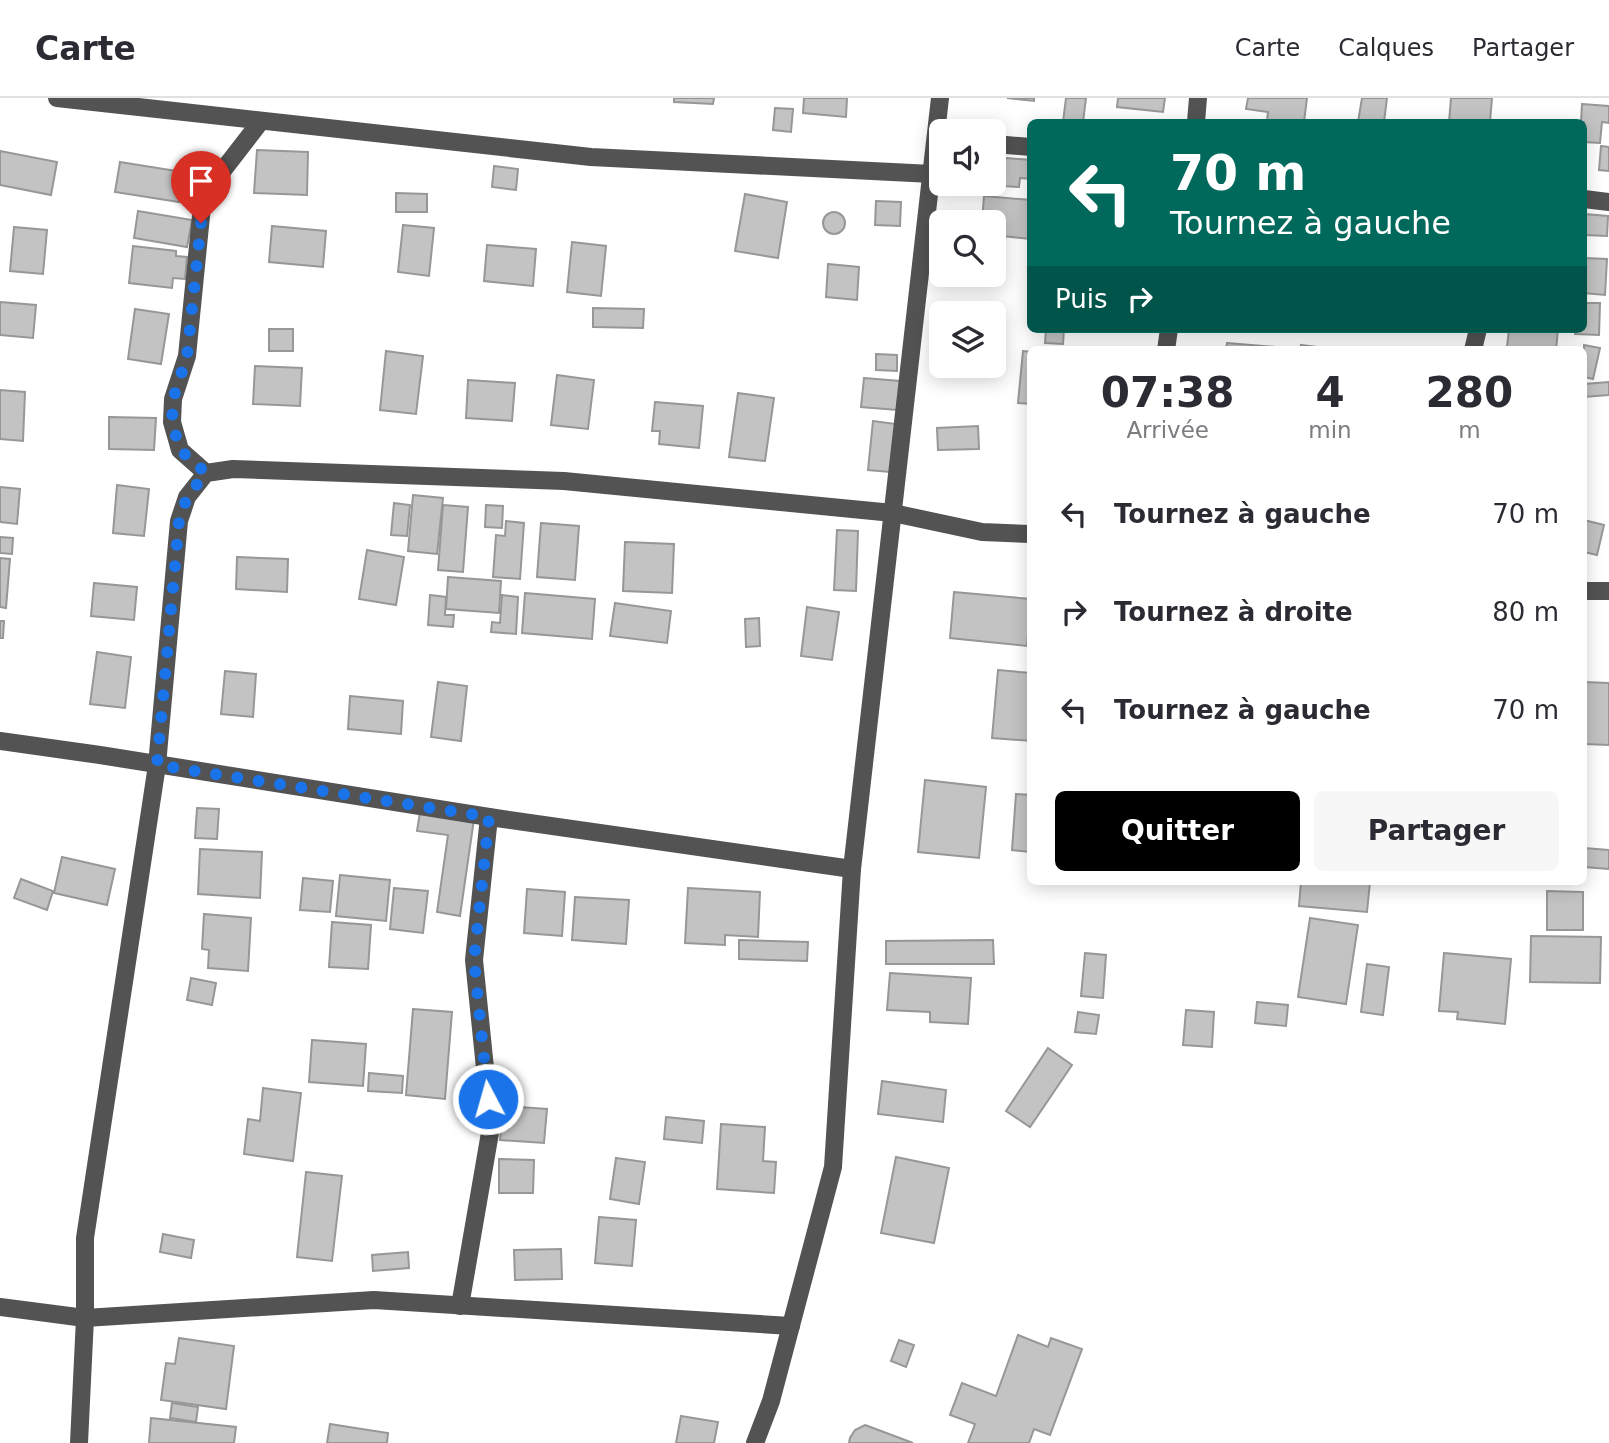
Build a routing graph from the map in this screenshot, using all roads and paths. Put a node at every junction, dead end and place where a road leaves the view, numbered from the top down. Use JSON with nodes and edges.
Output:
{"nodes":[{"id":1,"x":57,"y":98,"type":"edge"},
{"id":2,"x":940,"y":98,"type":"edge"},
{"id":3,"x":1198,"y":98,"type":"edge"},
{"id":4,"x":939,"y":119,"type":"edge"},
{"id":5,"x":1196,"y":119,"type":"edge"},
{"id":6,"x":261,"y":121,"type":"junction"},
{"id":7,"x":1006,"y":145,"type":"edge"},
{"id":8,"x":1027,"y":147,"type":"edge"},
{"id":9,"x":929,"y":174,"type":"edge"},
{"id":10,"x":929,"y":196,"type":"edge"},
{"id":11,"x":1587,"y":199,"type":"edge"},
{"id":12,"x":1609,"y":202,"type":"edge"},
{"id":13,"x":206,"y":473,"type":"junction"},
{"id":14,"x":893,"y":513,"type":"junction"},
{"id":15,"x":1027,"y":534,"type":"edge"},
{"id":16,"x":1587,"y":591,"type":"edge"},
{"id":17,"x":1609,"y":591,"type":"edge"},
{"id":18,"x":0,"y":741,"type":"edge"},
{"id":19,"x":157,"y":765,"type":"junction"},
{"id":20,"x":489,"y":817,"type":"junction"},
{"id":21,"x":852,"y":869,"type":"junction"},
{"id":22,"x":460,"y":1306,"type":"junction"},
{"id":23,"x":0,"y":1307,"type":"edge"},
{"id":24,"x":85,"y":1318,"type":"junction"},
{"id":25,"x":791,"y":1326,"type":"junction"},
{"id":26,"x":79,"y":1443,"type":"edge"},
{"id":27,"x":755,"y":1443,"type":"edge"}],
"edges":[{"from":1,"to":6,"type":"street"},
{"from":2,"to":4,"type":"street"},
{"from":3,"to":5,"type":"street"},
{"from":6,"to":9,"type":"street"},
{"from":6,"to":13,"type":"street"},
{"from":7,"to":8,"type":"street"},
{"from":10,"to":14,"type":"street"},
{"from":11,"to":12,"type":"street"},
{"from":13,"to":14,"type":"street"},
{"from":13,"to":19,"type":"street"},
{"from":14,"to":15,"type":"street"},
{"from":14,"to":21,"type":"street"},
{"from":16,"to":17,"type":"street"},
{"from":18,"to":19,"type":"street"},
{"from":19,"to":20,"type":"street"},
{"from":19,"to":24,"type":"street"},
{"from":20,"to":21,"type":"street"},
{"from":20,"to":22,"type":"street"},
{"from":21,"to":25,"type":"street"},
{"from":22,"to":24,"type":"street"},
{"from":22,"to":25,"type":"street"},
{"from":23,"to":24,"type":"street"},
{"from":24,"to":26,"type":"street"},
{"from":25,"to":27,"type":"street"}]}
